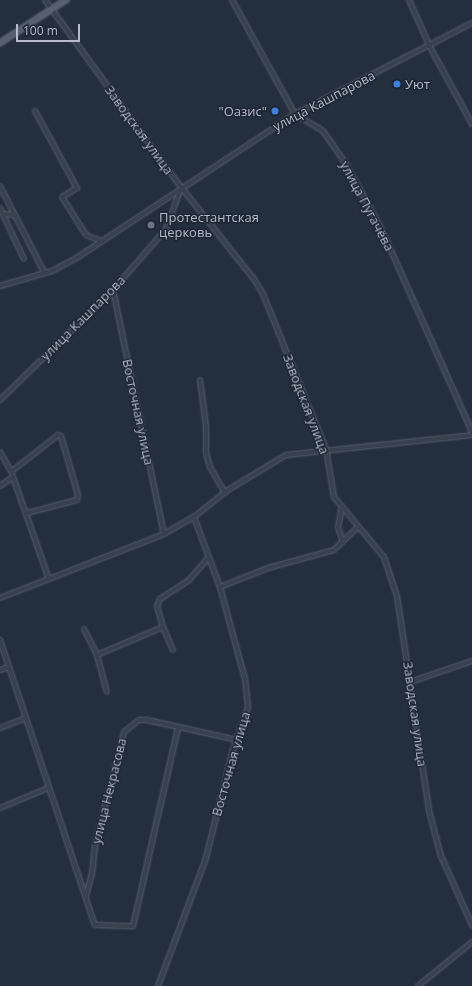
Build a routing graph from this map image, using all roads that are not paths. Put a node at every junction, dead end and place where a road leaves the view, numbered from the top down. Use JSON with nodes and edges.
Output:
{"nodes":[{"id":1,"x":45,"y":0,"type":"edge"},
{"id":2,"x":66,"y":0,"type":"edge"},
{"id":3,"x":232,"y":0,"type":"edge"},
{"id":4,"x":409,"y":0,"type":"edge"},
{"id":5,"x":51,"y":9,"type":"junction"},
{"id":6,"x":472,"y":23,"type":"edge"},
{"id":7,"x":0,"y":43,"type":"edge"},
{"id":8,"x":430,"y":47,"type":"junction"},
{"id":9,"x":35,"y":111,"type":"dead end"},
{"id":10,"x":295,"y":114,"type":"junction"},
{"id":11,"x":472,"y":124,"type":"edge"},
{"id":12,"x":0,"y":186,"type":"edge"},
{"id":13,"x":181,"y":187,"type":"junction"},
{"id":14,"x":0,"y":208,"type":"edge"},
{"id":15,"x":3,"y":214,"type":"junction"},
{"id":16,"x":15,"y":215,"type":"junction"},
{"id":17,"x":101,"y":241,"type":"junction"},
{"id":18,"x":24,"y":259,"type":"dead end"},
{"id":19,"x":44,"y":272,"type":"junction"},
{"id":20,"x":0,"y":286,"type":"edge"},
{"id":21,"x":113,"y":290,"type":"junction"},
{"id":22,"x":200,"y":380,"type":"dead end"},
{"id":23,"x":0,"y":400,"type":"edge"},
{"id":24,"x":472,"y":434,"type":"edge"},
{"id":25,"x":326,"y":449,"type":"junction"},
{"id":26,"x":0,"y":452,"type":"edge"},
{"id":27,"x":12,"y":471,"type":"junction"},
{"id":28,"x":13,"y":477,"type":"junction"},
{"id":29,"x":0,"y":486,"type":"edge"},
{"id":30,"x":225,"y":493,"type":"junction"},
{"id":31,"x":342,"y":507,"type":"junction"},
{"id":32,"x":27,"y":513,"type":"junction"},
{"id":33,"x":194,"y":517,"type":"junction"},
{"id":34,"x":358,"y":527,"type":"junction"},
{"id":35,"x":164,"y":534,"type":"junction"},
{"id":36,"x":343,"y":542,"type":"junction"},
{"id":37,"x":209,"y":556,"type":"junction"},
{"id":38,"x":49,"y":579,"type":"junction"},
{"id":39,"x":220,"y":587,"type":"junction"},
{"id":40,"x":0,"y":598,"type":"edge"},
{"id":41,"x":163,"y":627,"type":"junction"},
{"id":42,"x":84,"y":629,"type":"dead end"},
{"id":43,"x":0,"y":640,"type":"edge"},
{"id":44,"x":173,"y":650,"type":"dead end"},
{"id":45,"x":97,"y":655,"type":"junction"},
{"id":46,"x":472,"y":661,"type":"edge"},
{"id":47,"x":9,"y":667,"type":"junction"},
{"id":48,"x":0,"y":670,"type":"edge"},
{"id":49,"x":410,"y":682,"type":"junction"},
{"id":50,"x":108,"y":692,"type":"dead end"},
{"id":51,"x":26,"y":718,"type":"junction"},
{"id":52,"x":0,"y":728,"type":"edge"},
{"id":53,"x":178,"y":728,"type":"junction"},
{"id":54,"x":237,"y":740,"type":"junction"},
{"id":55,"x":48,"y":788,"type":"junction"},
{"id":56,"x":0,"y":808,"type":"edge"},
{"id":57,"x":86,"y":897,"type":"junction"},
{"id":58,"x":472,"y":925,"type":"edge"},
{"id":59,"x":472,"y":942,"type":"edge"},
{"id":60,"x":158,"y":986,"type":"edge"},
{"id":61,"x":418,"y":986,"type":"edge"}],
"edges":[{"from":1,"to":5,"type":"street","name":"Заводская улица"},
{"from":2,"to":5,"type":"main road"},
{"from":3,"to":10,"type":"street","name":"улица Пугачёва"},
{"from":4,"to":8,"type":"street"},
{"from":5,"to":7,"type":"main road"},
{"from":5,"to":13,"type":"street","name":"Заводская улица"},
{"from":6,"to":8,"type":"street","name":"улица Кашпарова"},
{"from":8,"to":10,"type":"street","name":"улица Кашпарова"},
{"from":8,"to":11,"type":"street"},
{"from":9,"to":17,"type":"street"},
{"from":10,"to":13,"type":"street","name":"улица Кашпарова"},
{"from":10,"to":24,"type":"street","name":"улица Пугачёва"},
{"from":12,"to":16,"type":"street"},
{"from":13,"to":17,"type":"street","name":"улица Кашпарова"},
{"from":13,"to":21,"type":"street","name":"улица Кашпарова"},
{"from":13,"to":25,"type":"street","name":"Заводская улица"},
{"from":14,"to":15,"type":"street"},
{"from":15,"to":16,"type":"street"},
{"from":15,"to":18,"type":"street"},
{"from":16,"to":19,"type":"street"},
{"from":17,"to":19,"type":"street","name":"улица Кашпарова"},
{"from":19,"to":20,"type":"street","name":"улица Кашпарова"},
{"from":21,"to":23,"type":"street","name":"улица Кашпарова"},
{"from":21,"to":35,"type":"street","name":"Восточная улица"},
{"from":22,"to":30,"type":"street"},
{"from":24,"to":25,"type":"street"},
{"from":25,"to":30,"type":"street"},
{"from":25,"to":31,"type":"street","name":"Заводская улица"},
{"from":26,"to":27,"type":"street"},
{"from":27,"to":28,"type":"street"},
{"from":27,"to":32,"type":"street"},
{"from":28,"to":29,"type":"street"},
{"from":28,"to":32,"type":"street"},
{"from":30,"to":33,"type":"street"},
{"from":31,"to":34,"type":"street","name":"Заводская улица"},
{"from":31,"to":36,"type":"street"},
{"from":32,"to":38,"type":"street"},
{"from":33,"to":35,"type":"street"},
{"from":33,"to":37,"type":"street","name":"Восточная улица"},
{"from":34,"to":36,"type":"street"},
{"from":34,"to":49,"type":"street","name":"Заводская улица"},
{"from":35,"to":38,"type":"street"},
{"from":36,"to":39,"type":"street"},
{"from":37,"to":39,"type":"street","name":"Восточная улица"},
{"from":37,"to":41,"type":"street"},
{"from":38,"to":40,"type":"street"},
{"from":39,"to":54,"type":"street","name":"Восточная улица"},
{"from":41,"to":44,"type":"street"},
{"from":41,"to":45,"type":"street"},
{"from":42,"to":45,"type":"street"},
{"from":43,"to":47,"type":"street"},
{"from":45,"to":50,"type":"street"},
{"from":46,"to":49,"type":"street"},
{"from":47,"to":48,"type":"street"},
{"from":47,"to":51,"type":"street"},
{"from":49,"to":58,"type":"street","name":"Заводская улица"},
{"from":51,"to":52,"type":"street"},
{"from":51,"to":55,"type":"street"},
{"from":53,"to":54,"type":"street","name":"улица Некрасова"},
{"from":53,"to":57,"type":"street","name":"улица Некрасова"},
{"from":53,"to":57,"type":"street"},
{"from":54,"to":60,"type":"street","name":"Восточная улица"},
{"from":55,"to":56,"type":"street"},
{"from":55,"to":57,"type":"street"},
{"from":59,"to":61,"type":"street"}]}
